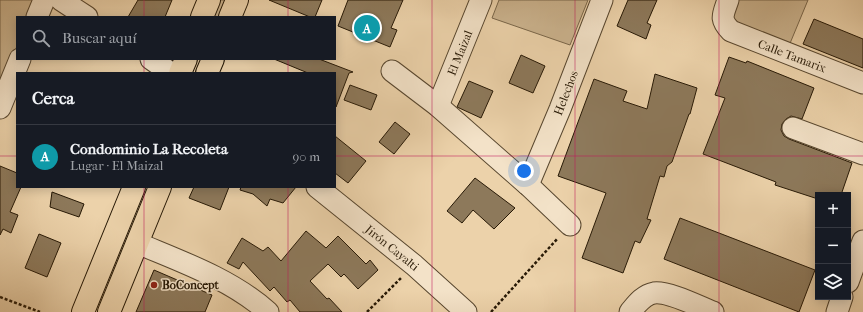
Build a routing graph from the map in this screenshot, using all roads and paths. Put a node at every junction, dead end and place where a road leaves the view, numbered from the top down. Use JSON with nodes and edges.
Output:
{"nodes":[{"id":1,"x":44,"y":0,"type":"edge"},
{"id":2,"x":61,"y":0,"type":"edge"},
{"id":3,"x":209,"y":0,"type":"edge"},
{"id":4,"x":237,"y":0,"type":"edge"},
{"id":5,"x":481,"y":0,"type":"edge"},
{"id":6,"x":602,"y":0,"type":"edge"},
{"id":7,"x":728,"y":0,"type":"edge"},
{"id":8,"x":37,"y":16,"type":"edge"},
{"id":9,"x":85,"y":16,"type":"edge"},
{"id":10,"x":202,"y":16,"type":"edge"},
{"id":11,"x":230,"y":16,"type":"edge"},
{"id":12,"x":20,"y":60,"type":"edge"},
{"id":13,"x":152,"y":60,"type":"edge"},
{"id":14,"x":186,"y":60,"type":"edge"},
{"id":15,"x":213,"y":60,"type":"edge"},
{"id":16,"x":392,"y":71,"type":"dead end"},
{"id":17,"x":170,"y":72,"type":"edge"},
{"id":18,"x":180,"y":72,"type":"edge"},
{"id":19,"x":207,"y":72,"type":"edge"},
{"id":20,"x":863,"y":83,"type":"edge"},
{"id":21,"x":438,"y":106,"type":"junction"},
{"id":22,"x":0,"y":108,"type":"edge"},
{"id":23,"x":793,"y":128,"type":"dead end"},
{"id":24,"x":863,"y":154,"type":"edge"},
{"id":25,"x":528,"y":185,"type":"junction"},
{"id":26,"x":134,"y":188,"type":"edge"},
{"id":27,"x":160,"y":188,"type":"edge"},
{"id":28,"x":318,"y":188,"type":"edge"},
{"id":29,"x":570,"y":225,"type":"joint"},
{"id":30,"x":863,"y":241,"type":"edge"},
{"id":31,"x":137,"y":243,"type":"junction"},
{"id":32,"x":414,"y":265,"type":"junction"},
{"id":33,"x":851,"y":274,"type":"edge"},
{"id":34,"x":0,"y":297,"type":"edge"},
{"id":35,"x":841,"y":300,"type":"edge"},
{"id":36,"x":40,"y":312,"type":"edge"},
{"id":37,"x":83,"y":312,"type":"edge"},
{"id":38,"x":109,"y":312,"type":"edge"},
{"id":39,"x":268,"y":312,"type":"edge"},
{"id":40,"x":367,"y":312,"type":"edge"},
{"id":41,"x":466,"y":312,"type":"edge"},
{"id":42,"x":491,"y":312,"type":"edge"},
{"id":43,"x":630,"y":312,"type":"edge"},
{"id":44,"x":713,"y":312,"type":"edge"},
{"id":45,"x":837,"y":312,"type":"edge"}],
"edges":[{"from":1,"to":8,"type":"street"},
{"from":2,"to":9,"type":"street"},
{"from":3,"to":10,"type":"main road"},
{"from":4,"to":11,"type":"main road"},
{"from":5,"to":21,"type":"street","name":"El Maizal"},
{"from":6,"to":25,"type":"street","name":"Helechos"},
{"from":7,"to":20,"type":"street","name":"Calle Tamarix"},
{"from":12,"to":22,"type":"street"},
{"from":13,"to":17,"type":"street"},
{"from":14,"to":18,"type":"main road"},
{"from":15,"to":19,"type":"main road"},
{"from":16,"to":21,"type":"street"},
{"from":21,"to":25,"type":"street"},
{"from":23,"to":24,"type":"street"},
{"from":25,"to":29,"type":"street"},
{"from":26,"to":37,"type":"main road"},
{"from":27,"to":31,"type":"main road"},
{"from":28,"to":32,"type":"street","name":"Jirón Cayalti"},
{"from":29,"to":42,"type":"path"},
{"from":30,"to":33,"type":"street"},
{"from":31,"to":38,"type":"main road"},
{"from":31,"to":39,"type":"street"},
{"from":32,"to":40,"type":"path"},
{"from":32,"to":41,"type":"street","name":"Jirón Cayalti"},
{"from":34,"to":36,"type":"path"},
{"from":35,"to":45,"type":"street"},
{"from":43,"to":44,"type":"street"}]}
